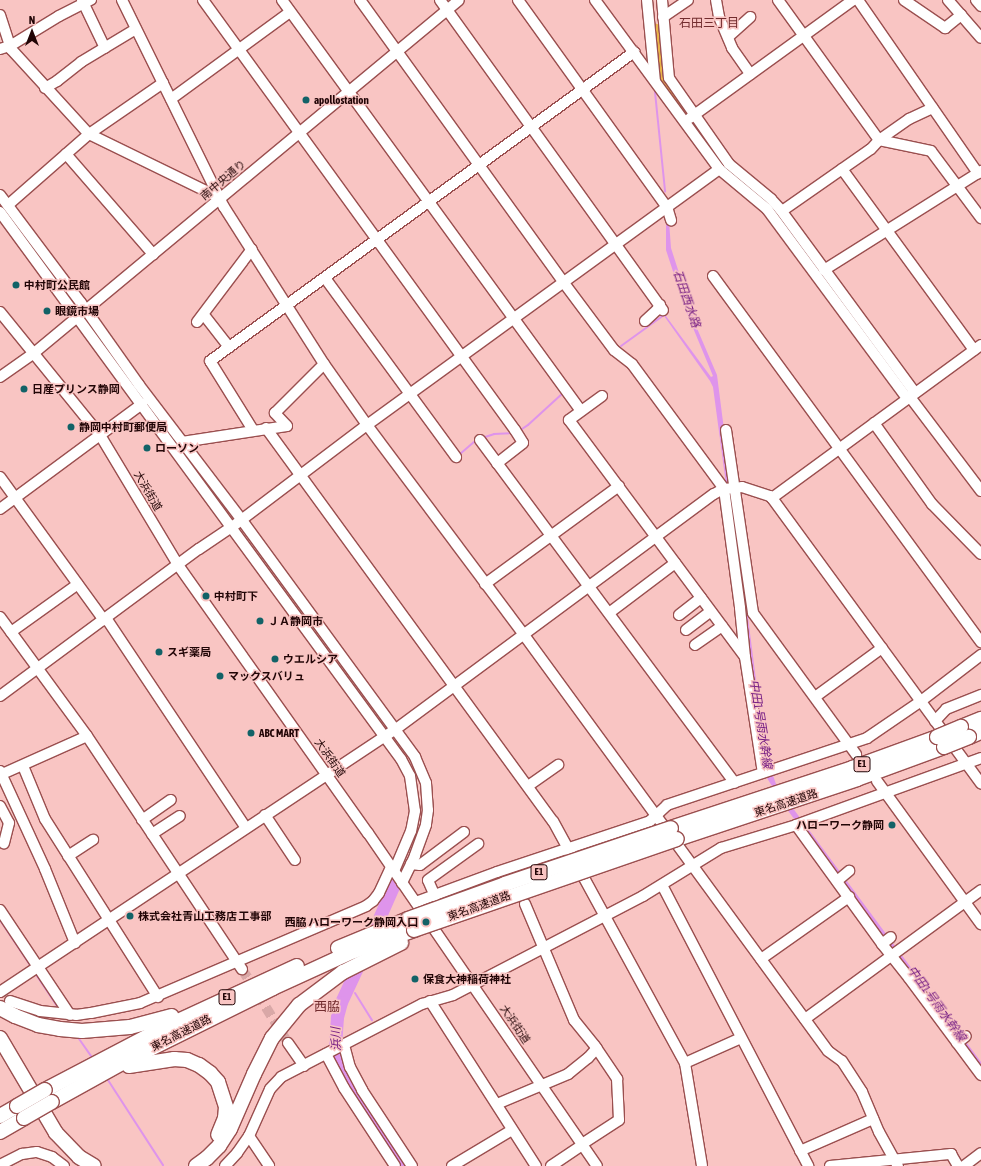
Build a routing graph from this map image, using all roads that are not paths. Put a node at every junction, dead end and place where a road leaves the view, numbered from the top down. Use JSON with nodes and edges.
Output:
{"nodes":[{"id":1,"x":122,"y":0,"type":"edge"},
{"id":2,"x":203,"y":0,"type":"edge"},
{"id":3,"x":282,"y":0,"type":"edge"},
{"id":4,"x":360,"y":0,"type":"edge"},
{"id":5,"x":440,"y":0,"type":"edge"},
{"id":6,"x":459,"y":0,"type":"edge"},
{"id":7,"x":518,"y":0,"type":"edge"},
{"id":8,"x":595,"y":0,"type":"edge"},
{"id":9,"x":647,"y":0,"type":"edge"},
{"id":10,"x":662,"y":0,"type":"edge"},
{"id":11,"x":688,"y":0,"type":"edge"},
{"id":12,"x":716,"y":0,"type":"edge"},
{"id":13,"x":778,"y":0,"type":"edge"},
{"id":14,"x":853,"y":0,"type":"edge"},
{"id":15,"x":858,"y":0,"type":"edge"},
{"id":16,"x":904,"y":0,"type":"edge"},
{"id":17,"x":948,"y":0,"type":"edge"},
{"id":18,"x":976,"y":0,"type":"edge"},
{"id":19,"x":86,"y":1,"type":"edge"},
{"id":20,"x":981,"y":6,"type":"edge"},
{"id":21,"x":448,"y":10,"type":"junction"},
{"id":22,"x":290,"y":12,"type":"junction"},
{"id":23,"x":0,"y":15,"type":"edge"},
{"id":24,"x":961,"y":15,"type":"junction"},
{"id":25,"x":750,"y":17,"type":"dead end"},
{"id":26,"x":663,"y":19,"type":"junction"},
{"id":27,"x":649,"y":21,"type":"junction"},
{"id":28,"x":136,"y":29,"type":"junction"},
{"id":29,"x":804,"y":35,"type":"junction"},
{"id":30,"x":728,"y":37,"type":"junction"},
{"id":31,"x":981,"y":38,"type":"edge"},
{"id":32,"x":5,"y":48,"type":"edge"},
{"id":33,"x":105,"y":48,"type":"junction"},
{"id":34,"x":239,"y":49,"type":"junction"},
{"id":35,"x":397,"y":50,"type":"junction"},
{"id":36,"x":634,"y":52,"type":"junction"},
{"id":37,"x":750,"y":74,"type":"junction"},
{"id":38,"x":655,"y":81,"type":"junction"},
{"id":39,"x":162,"y":83,"type":"junction"},
{"id":40,"x":45,"y":88,"type":"junction"},
{"id":41,"x":584,"y":89,"type":"junction"},
{"id":42,"x":348,"y":91,"type":"junction"},
{"id":43,"x":171,"y":99,"type":"junction"},
{"id":44,"x":933,"y":108,"type":"junction"},
{"id":45,"x":694,"y":115,"type":"junction"},
{"id":46,"x":685,"y":122,"type":"junction"},
{"id":47,"x":531,"y":127,"type":"junction"},
{"id":48,"x":299,"y":132,"type":"junction"},
{"id":49,"x":89,"y":134,"type":"junction"},
{"id":50,"x":879,"y":140,"type":"junction"},
{"id":51,"x":66,"y":154,"type":"junction"},
{"id":52,"x":480,"y":164,"type":"junction"},
{"id":53,"x":719,"y":169,"type":"junction"},
{"id":54,"x":842,"y":169,"type":"junction"},
{"id":55,"x":980,"y":172,"type":"edge"},
{"id":56,"x":958,"y":186,"type":"junction"},
{"id":57,"x":0,"y":195,"type":"edge"},
{"id":58,"x":220,"y":198,"type":"junction"},
{"id":59,"x":428,"y":202,"type":"junction"},
{"id":60,"x":667,"y":207,"type":"junction"},
{"id":61,"x":4,"y":208,"type":"edge"},
{"id":62,"x":778,"y":212,"type":"junction"},
{"id":63,"x":981,"y":218,"type":"edge"},
{"id":64,"x":671,"y":220,"type":"dead end"},
{"id":65,"x":887,"y":230,"type":"junction"},
{"id":66,"x":376,"y":240,"type":"junction"},
{"id":67,"x":616,"y":245,"type":"junction"},
{"id":68,"x":252,"y":249,"type":"junction"},
{"id":69,"x":153,"y":254,"type":"junction"},
{"id":70,"x":824,"y":270,"type":"junction"},
{"id":71,"x":713,"y":276,"type":"dead end"},
{"id":72,"x":325,"y":278,"type":"junction"},
{"id":73,"x":564,"y":283,"type":"junction"},
{"id":74,"x":286,"y":305,"type":"junction"},
{"id":75,"x":0,"y":312,"type":"edge"},
{"id":76,"x":82,"y":313,"type":"junction"},
{"id":77,"x":513,"y":319,"type":"junction"},
{"id":78,"x":645,"y":321,"type":"dead end"},
{"id":79,"x":229,"y":347,"type":"junction"},
{"id":80,"x":978,"y":347,"type":"edge"},
{"id":81,"x":34,"y":353,"type":"junction"},
{"id":82,"x":461,"y":357,"type":"junction"},
{"id":83,"x":324,"y":364,"type":"junction"},
{"id":84,"x":0,"y":376,"type":"edge"},
{"id":85,"x":409,"y":394,"type":"junction"},
{"id":86,"x":602,"y":396,"type":"dead end"},
{"id":87,"x":911,"y":396,"type":"junction"},
{"id":88,"x":142,"y":404,"type":"junction"},
{"id":89,"x":580,"y":411,"type":"junction"},
{"id":90,"x":874,"y":423,"type":"junction"},
{"id":91,"x":366,"y":425,"type":"junction"},
{"id":92,"x":266,"y":428,"type":"junction"},
{"id":93,"x":253,"y":430,"type":"junction"},
{"id":94,"x":726,"y":430,"type":"dead end"},
{"id":95,"x":100,"y":435,"type":"junction"},
{"id":96,"x":480,"y":440,"type":"dead end"},
{"id":97,"x":182,"y":442,"type":"junction"},
{"id":98,"x":839,"y":448,"type":"junction"},
{"id":99,"x":456,"y":457,"type":"dead end"},
{"id":100,"x":497,"y":463,"type":"junction"},
{"id":101,"x":300,"y":475,"type":"junction"},
{"id":102,"x":0,"y":477,"type":"edge"},
{"id":103,"x":619,"y":486,"type":"junction"},
{"id":104,"x":727,"y":489,"type":"junction"},
{"id":105,"x":981,"y":491,"type":"edge"},
{"id":106,"x":16,"y":498,"type":"junction"},
{"id":107,"x":772,"y":498,"type":"junction"},
{"id":108,"x":0,"y":509,"type":"edge"},
{"id":109,"x":241,"y":519,"type":"junction"},
{"id":110,"x":232,"y":527,"type":"junction"},
{"id":111,"x":551,"y":536,"type":"junction"},
{"id":112,"x":656,"y":537,"type":"junction"},
{"id":113,"x":981,"y":554,"type":"edge"},
{"id":114,"x":675,"y":563,"type":"junction"},
{"id":115,"x":178,"y":565,"type":"junction"},
{"id":116,"x":78,"y":584,"type":"junction"},
{"id":117,"x":485,"y":584,"type":"junction"},
{"id":118,"x":589,"y":586,"type":"junction"},
{"id":119,"x":701,"y":598,"type":"junction"},
{"id":120,"x":711,"y":611,"type":"junction"},
{"id":121,"x":609,"y":613,"type":"junction"},
{"id":122,"x":679,"y":615,"type":"dead end"},
{"id":123,"x":0,"y":617,"type":"edge"},
{"id":124,"x":105,"y":619,"type":"junction"},
{"id":125,"x":722,"y":626,"type":"junction"},
{"id":126,"x":686,"y":630,"type":"dead end"},
{"id":127,"x":11,"y":632,"type":"junction"},
{"id":128,"x":524,"y":635,"type":"junction"},
{"id":129,"x":981,"y":642,"type":"edge"},
{"id":130,"x":695,"y":645,"type":"dead end"},
{"id":131,"x":882,"y":648,"type":"junction"},
{"id":132,"x":981,"y":655,"type":"edge"},
{"id":133,"x":745,"y":657,"type":"junction"},
{"id":134,"x":37,"y":669,"type":"junction"},
{"id":135,"x":455,"y":685,"type":"junction"},
{"id":136,"x":981,"y":695,"type":"edge"},
{"id":137,"x":0,"y":696,"type":"edge"},
{"id":138,"x":814,"y":697,"type":"junction"},
{"id":139,"x":921,"y":701,"type":"junction"},
{"id":140,"x":981,"y":719,"type":"edge"},
{"id":141,"x":935,"y":721,"type":"junction"},
{"id":142,"x":396,"y":729,"type":"junction"},
{"id":143,"x":970,"y":732,"type":"edge"},
{"id":144,"x":87,"y":736,"type":"junction"},
{"id":145,"x":385,"y":736,"type":"junction"},
{"id":146,"x":849,"y":743,"type":"junction"},
{"id":147,"x":856,"y":754,"type":"dead end"},
{"id":148,"x":981,"y":758,"type":"edge"},
{"id":149,"x":967,"y":764,"type":"junction"},
{"id":150,"x":558,"y":765,"type":"dead end"},
{"id":151,"x":23,"y":766,"type":"junction"},
{"id":152,"x":766,"y":771,"type":"junction"},
{"id":153,"x":1,"y":773,"type":"edge"},
{"id":154,"x":327,"y":775,"type":"junction"},
{"id":155,"x":877,"y":781,"type":"dead end"},
{"id":156,"x":735,"y":783,"type":"junction"},
{"id":157,"x":981,"y":784,"type":"edge"},
{"id":158,"x":528,"y":786,"type":"junction"},
{"id":159,"x":885,"y":792,"type":"junction"},
{"id":160,"x":171,"y":800,"type":"dead end"},
{"id":161,"x":0,"y":806,"type":"edge"},
{"id":162,"x":265,"y":815,"type":"junction"},
{"id":163,"x":180,"y":816,"type":"dead end"},
{"id":164,"x":655,"y":816,"type":"junction"},
{"id":165,"x":142,"y":820,"type":"junction"},
{"id":166,"x":799,"y":824,"type":"junction"},
{"id":167,"x":246,"y":828,"type":"junction"},
{"id":168,"x":464,"y":832,"type":"dead end"},
{"id":169,"x":152,"y":834,"type":"junction"},
{"id":170,"x":674,"y":834,"type":"junction"},
{"id":171,"x":93,"y":840,"type":"dead end"},
{"id":172,"x":4,"y":843,"type":"dead end"},
{"id":173,"x":478,"y":844,"type":"dead end"},
{"id":174,"x":567,"y":849,"type":"junction"},
{"id":175,"x":68,"y":856,"type":"junction"},
{"id":176,"x":295,"y":860,"type":"dead end"},
{"id":177,"x":411,"y":864,"type":"junction"},
{"id":178,"x":692,"y":866,"type":"junction"},
{"id":179,"x":392,"y":869,"type":"junction"},
{"id":180,"x":177,"y":873,"type":"junction"},
{"id":181,"x":402,"y":883,"type":"junction"},
{"id":182,"x":662,"y":885,"type":"junction"},
{"id":183,"x":981,"y":890,"type":"edge"},
{"id":184,"x":435,"y":896,"type":"junction"},
{"id":185,"x":854,"y":898,"type":"junction"},
{"id":186,"x":416,"y":902,"type":"junction"},
{"id":187,"x":965,"y":902,"type":"junction"},
{"id":188,"x":525,"y":904,"type":"dead end"},
{"id":189,"x":0,"y":910,"type":"edge"},
{"id":190,"x":605,"y":915,"type":"junction"},
{"id":191,"x":109,"y":920,"type":"junction"},
{"id":192,"x":981,"y":924,"type":"edge"},
{"id":193,"x":413,"y":928,"type":"junction"},
{"id":194,"x":75,"y":943,"type":"junction"},
{"id":195,"x":356,"y":946,"type":"junction"},
{"id":196,"x":544,"y":948,"type":"junction"},
{"id":197,"x":895,"y":953,"type":"junction"},
{"id":198,"x":761,"y":959,"type":"junction"},
{"id":199,"x":239,"y":965,"type":"junction"},
{"id":200,"x":35,"y":969,"type":"junction"},
{"id":201,"x":474,"y":984,"type":"junction"},
{"id":202,"x":0,"y":992,"type":"edge"},
{"id":203,"x":158,"y":996,"type":"junction"},
{"id":204,"x":430,"y":1001,"type":"junction"},
{"id":205,"x":213,"y":1003,"type":"junction"},
{"id":206,"x":5,"y":1004,"type":"edge"},
{"id":207,"x":69,"y":1014,"type":"junction"},
{"id":208,"x":805,"y":1019,"type":"junction"},
{"id":209,"x":0,"y":1038,"type":"edge"},
{"id":210,"x":741,"y":1038,"type":"junction"},
{"id":211,"x":288,"y":1043,"type":"tunnel mouth"},
{"id":212,"x":344,"y":1045,"type":"junction"},
{"id":213,"x":596,"y":1048,"type":"junction"},
{"id":214,"x":0,"y":1052,"type":"edge"},
{"id":215,"x":326,"y":1054,"type":"junction"},
{"id":216,"x":977,"y":1062,"type":"edge"},
{"id":217,"x":685,"y":1063,"type":"junction"},
{"id":218,"x":304,"y":1066,"type":"junction"},
{"id":219,"x":101,"y":1071,"type":"junction"},
{"id":220,"x":981,"y":1075,"type":"edge"},
{"id":221,"x":542,"y":1086,"type":"junction"},
{"id":222,"x":497,"y":1104,"type":"junction"},
{"id":223,"x":21,"y":1112,"type":"junction"},
{"id":224,"x":0,"y":1116,"type":"edge"},
{"id":225,"x":873,"y":1119,"type":"junction"},
{"id":226,"x":512,"y":1130,"type":"junction"},
{"id":227,"x":0,"y":1132,"type":"edge"},
{"id":228,"x":249,"y":1136,"type":"junction"},
{"id":229,"x":582,"y":1144,"type":"junction"},
{"id":230,"x":800,"y":1151,"type":"junction"},
{"id":231,"x":981,"y":1153,"type":"edge"},
{"id":232,"x":896,"y":1163,"type":"edge"},
{"id":233,"x":0,"y":1164,"type":"edge"},
{"id":234,"x":64,"y":1166,"type":"edge"},
{"id":235,"x":80,"y":1166,"type":"edge"},
{"id":236,"x":94,"y":1166,"type":"edge"},
{"id":237,"x":185,"y":1166,"type":"edge"},
{"id":238,"x":196,"y":1166,"type":"edge"},
{"id":239,"x":225,"y":1166,"type":"edge"},
{"id":240,"x":269,"y":1166,"type":"edge"},
{"id":241,"x":396,"y":1166,"type":"edge"},
{"id":242,"x":412,"y":1166,"type":"edge"},
{"id":243,"x":452,"y":1166,"type":"edge"},
{"id":244,"x":536,"y":1166,"type":"edge"},
{"id":245,"x":551,"y":1166,"type":"edge"},
{"id":246,"x":597,"y":1166,"type":"edge"},
{"id":247,"x":702,"y":1166,"type":"edge"},
{"id":248,"x":808,"y":1166,"type":"edge"},
{"id":249,"x":830,"y":1166,"type":"edge"},
{"id":250,"x":958,"y":1166,"type":"edge"},
{"id":251,"x":964,"y":1166,"type":"edge"}],
"edges":[{"from":1,"to":28,"type":"street"},
{"from":2,"to":34,"type":"street"},
{"from":3,"to":22,"type":"street"},
{"from":4,"to":35,"type":"street"},
{"from":5,"to":21,"type":"street"},
{"from":6,"to":21,"type":"street","name":"南中央通り"},
{"from":7,"to":41,"type":"street"},
{"from":8,"to":36,"type":"street"},
{"from":9,"to":27,"type":"street"},
{"from":10,"to":26,"type":"street"},
{"from":11,"to":26,"type":"street"},
{"from":12,"to":30,"type":"street"},
{"from":13,"to":29,"type":"street"},
{"from":14,"to":29,"type":"street"},
{"from":15,"to":44,"type":"street"},
{"from":16,"to":24,"type":"street"},
{"from":17,"to":24,"type":"street"},
{"from":18,"to":20,"type":"street"},
{"from":19,"to":32,"type":"street"},
{"from":19,"to":33,"type":"street"},
{"from":21,"to":35,"type":"street","name":"南中央通り"},
{"from":21,"to":47,"type":"street"},
{"from":22,"to":34,"type":"street"},
{"from":22,"to":42,"type":"street"},
{"from":23,"to":32,"type":"street"},
{"from":24,"to":31,"type":"street"},
{"from":25,"to":30,"type":"street"},
{"from":26,"to":27,"type":"street"},
{"from":26,"to":45,"type":"street"},
{"from":27,"to":38,"type":"street"},
{"from":28,"to":33,"type":"street"},
{"from":28,"to":39,"type":"street"},
{"from":29,"to":37,"type":"street"},
{"from":29,"to":50,"type":"street"},
{"from":30,"to":37,"type":"street"},
{"from":32,"to":40,"type":"street"},
{"from":33,"to":40,"type":"street"},
{"from":34,"to":43,"type":"street"},
{"from":34,"to":48,"type":"street"},
{"from":35,"to":42,"type":"street","name":"南中央通り"},
{"from":35,"to":52,"type":"street"},
{"from":36,"to":38,"type":"street"},
{"from":36,"to":41,"type":"street"},
{"from":37,"to":45,"type":"street"},
{"from":38,"to":46,"type":"street"},
{"from":39,"to":43,"type":"street"},
{"from":39,"to":49,"type":"street"},
{"from":40,"to":49,"type":"street"},
{"from":41,"to":47,"type":"street"},
{"from":41,"to":60,"type":"street"},
{"from":42,"to":48,"type":"street","name":"南中央通り"},
{"from":42,"to":59,"type":"street"},
{"from":43,"to":58,"type":"street"},
{"from":44,"to":50,"type":"street"},
{"from":44,"to":55,"type":"street"},
{"from":45,"to":46,"type":"street"},
{"from":45,"to":62,"type":"street"},
{"from":46,"to":53,"type":"street"},
{"from":47,"to":52,"type":"street"},
{"from":47,"to":67,"type":"street"},
{"from":48,"to":58,"type":"street","name":"南中央通り"},
{"from":48,"to":66,"type":"street"},
{"from":49,"to":51,"type":"street"},
{"from":49,"to":58,"type":"street"},
{"from":50,"to":54,"type":"street"},
{"from":50,"to":56,"type":"street"},
{"from":51,"to":61,"type":"street"},
{"from":51,"to":69,"type":"street"},
{"from":52,"to":59,"type":"street"},
{"from":52,"to":73,"type":"street"},
{"from":53,"to":60,"type":"street"},
{"from":53,"to":62,"type":"street"},
{"from":54,"to":62,"type":"street"},
{"from":54,"to":65,"type":"street"},
{"from":55,"to":56,"type":"street"},
{"from":56,"to":63,"type":"street"},
{"from":56,"to":65,"type":"street"},
{"from":57,"to":61,"type":"street"},
{"from":58,"to":68,"type":"street"},
{"from":58,"to":69,"type":"street","name":"南中央通り"},
{"from":59,"to":66,"type":"street"},
{"from":59,"to":77,"type":"street"},
{"from":60,"to":64,"type":"street"},
{"from":60,"to":67,"type":"street"},
{"from":61,"to":76,"type":"street"},
{"from":62,"to":70,"type":"street"},
{"from":62,"to":87,"type":"street"},
{"from":65,"to":70,"type":"street"},
{"from":65,"to":80,"type":"street"},
{"from":66,"to":72,"type":"street"},
{"from":66,"to":82,"type":"street"},
{"from":67,"to":73,"type":"street"},
{"from":67,"to":78,"type":"street"},
{"from":68,"to":74,"type":"street"},
{"from":68,"to":79,"type":"street"},
{"from":69,"to":76,"type":"street","name":"南中央通り"},
{"from":70,"to":87,"type":"street"},
{"from":71,"to":98,"type":"street"},
{"from":72,"to":74,"type":"street"},
{"from":72,"to":85,"type":"street"},
{"from":73,"to":77,"type":"street"},
{"from":73,"to":104,"type":"street"},
{"from":74,"to":79,"type":"street"},
{"from":74,"to":83,"type":"street"},
{"from":75,"to":81,"type":"street","name":"大浜街道"},
{"from":76,"to":81,"type":"street","name":"南中央通り"},
{"from":76,"to":88,"type":"street"},
{"from":76,"to":97,"type":"street"},
{"from":77,"to":82,"type":"street"},
{"from":77,"to":89,"type":"street"},
{"from":79,"to":93,"type":"street"},
{"from":80,"to":87,"type":"street"},
{"from":81,"to":84,"type":"street","name":"南中央通り"},
{"from":81,"to":95,"type":"street","name":"大浜街道"},
{"from":82,"to":85,"type":"street"},
{"from":82,"to":100,"type":"street"},
{"from":83,"to":91,"type":"street"},
{"from":83,"to":92,"type":"street"},
{"from":85,"to":91,"type":"street"},
{"from":85,"to":99,"type":"street"},
{"from":86,"to":89,"type":"street"},
{"from":87,"to":90,"type":"street"},
{"from":87,"to":105,"type":"street"},
{"from":88,"to":95,"type":"street"},
{"from":88,"to":110,"type":"street"},
{"from":89,"to":103,"type":"street"},
{"from":90,"to":98,"type":"street"},
{"from":90,"to":113,"type":"street"},
{"from":91,"to":101,"type":"street"},
{"from":91,"to":117,"type":"street"},
{"from":92,"to":93,"type":"street"},
{"from":92,"to":101,"type":"street"},
{"from":93,"to":97,"type":"street"},
{"from":94,"to":104,"type":"street"},
{"from":95,"to":106,"type":"street"},
{"from":95,"to":115,"type":"street","name":"大浜街道"},
{"from":96,"to":100,"type":"street"},
{"from":97,"to":109,"type":"street"},
{"from":98,"to":107,"type":"street"},
{"from":98,"to":129,"type":"street"},
{"from":100,"to":111,"type":"street"},
{"from":101,"to":109,"type":"street"},
{"from":101,"to":135,"type":"street"},
{"from":102,"to":106,"type":"street"},
{"from":103,"to":111,"type":"street"},
{"from":103,"to":112,"type":"street"},
{"from":104,"to":107,"type":"street"},
{"from":104,"to":112,"type":"street"},
{"from":104,"to":133,"type":"street"},
{"from":104,"to":138,"type":"street"},
{"from":106,"to":108,"type":"street"},
{"from":106,"to":116,"type":"street"},
{"from":107,"to":131,"type":"street"},
{"from":109,"to":110,"type":"street"},
{"from":109,"to":142,"type":"street"},
{"from":110,"to":115,"type":"street"},
{"from":110,"to":145,"type":"street"},
{"from":111,"to":117,"type":"street"},
{"from":111,"to":118,"type":"street"},
{"from":112,"to":114,"type":"street"},
{"from":112,"to":118,"type":"street"},
{"from":114,"to":119,"type":"street"},
{"from":114,"to":121,"type":"street"},
{"from":115,"to":124,"type":"street"},
{"from":115,"to":154,"type":"street","name":"大浜街道"},
{"from":116,"to":124,"type":"street"},
{"from":116,"to":127,"type":"street"},
{"from":117,"to":128,"type":"street"},
{"from":118,"to":121,"type":"street"},
{"from":118,"to":128,"type":"street"},
{"from":119,"to":120,"type":"street"},
{"from":119,"to":122,"type":"street"},
{"from":120,"to":125,"type":"street"},
{"from":120,"to":126,"type":"street"},
{"from":121,"to":156,"type":"street"},
{"from":123,"to":127,"type":"street"},
{"from":124,"to":134,"type":"street"},
{"from":124,"to":167,"type":"street"},
{"from":125,"to":130,"type":"street"},
{"from":125,"to":133,"type":"street"},
{"from":127,"to":134,"type":"street"},
{"from":128,"to":135,"type":"street"},
{"from":128,"to":164,"type":"street"},
{"from":131,"to":138,"type":"street"},
{"from":131,"to":139,"type":"street"},
{"from":132,"to":139,"type":"street"},
{"from":133,"to":152,"type":"street"},
{"from":134,"to":137,"type":"street"},
{"from":134,"to":144,"type":"street"},
{"from":135,"to":142,"type":"street"},
{"from":135,"to":158,"type":"street"},
{"from":136,"to":141,"type":"street"},
{"from":138,"to":146,"type":"street"},
{"from":139,"to":141,"type":"street"},
{"from":139,"to":146,"type":"street"},
{"from":140,"to":143,"type":"highway","name":"東名高速道路","number":"E1"},
{"from":141,"to":149,"type":"street"},
{"from":142,"to":145,"type":"street"},
{"from":142,"to":177,"type":"street"},
{"from":143,"to":170,"type":"highway","name":"東名高速道路","number":"E1","bridge":true},
{"from":144,"to":151,"type":"street"},
{"from":144,"to":165,"type":"street"},
{"from":145,"to":154,"type":"street"},
{"from":145,"to":179,"type":"street"},
{"from":146,"to":147,"type":"street"},
{"from":146,"to":152,"type":"street"},
{"from":148,"to":149,"type":"street"},
{"from":149,"to":157,"type":"street"},
{"from":149,"to":159,"type":"street"},
{"from":150,"to":158,"type":"street"},
{"from":151,"to":153,"type":"street"},
{"from":151,"to":175,"type":"street"},
{"from":152,"to":156,"type":"street"},
{"from":153,"to":194,"type":"street"},
{"from":154,"to":162,"type":"street"},
{"from":154,"to":179,"type":"street","name":"大浜街道"},
{"from":155,"to":159,"type":"street"},
{"from":156,"to":164,"type":"street"},
{"from":158,"to":174,"type":"street"},
{"from":159,"to":166,"type":"street"},
{"from":159,"to":187,"type":"street"},
{"from":160,"to":165,"type":"street"},
{"from":161,"to":172,"type":"street"},
{"from":162,"to":167,"type":"street"},
{"from":162,"to":176,"type":"street"},
{"from":163,"to":169,"type":"street"},
{"from":164,"to":174,"type":"street"},
{"from":164,"to":178,"type":"street"},
{"from":165,"to":169,"type":"street"},
{"from":166,"to":178,"type":"street"},
{"from":166,"to":185,"type":"street"},
{"from":167,"to":180,"type":"street"},
{"from":168,"to":177,"type":"street"},
{"from":169,"to":180,"type":"street"},
{"from":170,"to":193,"type":"highway","name":"東名高速道路","number":"E1","bridge":true},
{"from":170,"to":193,"type":"highway","name":"東名高速道路","number":"E1","bridge":true},
{"from":171,"to":175,"type":"street"},
{"from":173,"to":184,"type":"street"},
{"from":174,"to":184,"type":"street"},
{"from":174,"to":190,"type":"street"},
{"from":175,"to":191,"type":"street"},
{"from":177,"to":181,"type":"street"},
{"from":178,"to":182,"type":"street"},
{"from":178,"to":198,"type":"street"},
{"from":179,"to":181,"type":"street","name":"大浜街道"},
{"from":179,"to":199,"type":"street"},
{"from":180,"to":191,"type":"street"},
{"from":180,"to":199,"type":"street"},
{"from":181,"to":186,"type":"street","name":"大浜街道"},
{"from":182,"to":190,"type":"street"},
{"from":182,"to":210,"type":"street"},
{"from":183,"to":187,"type":"street"},
{"from":184,"to":186,"type":"street"},
{"from":185,"to":197,"type":"street"},
{"from":185,"to":198,"type":"street"},
{"from":186,"to":201,"type":"street","name":"大浜街道"},
{"from":187,"to":192,"type":"street"},
{"from":187,"to":197,"type":"street"},
{"from":188,"to":196,"type":"street"},
{"from":189,"to":200,"type":"street"},
{"from":190,"to":196,"type":"street"},
{"from":190,"to":217,"type":"street"},
{"from":191,"to":194,"type":"street"},
{"from":191,"to":203,"type":"street"},
{"from":193,"to":195,"type":"highway","name":"東名高速道路","number":"E1"},
{"from":193,"to":195,"type":"highway","name":"東名高速道路","number":"E1"},
{"from":193,"to":238,"type":"highway"},
{"from":194,"to":200,"type":"street"},
{"from":195,"to":205,"type":"highway","name":"東名高速道路","number":"E1"},
{"from":195,"to":219,"type":"highway","name":"東名高速道路","number":"E1"},
{"from":196,"to":201,"type":"street"},
{"from":196,"to":213,"type":"street"},
{"from":197,"to":208,"type":"street"},
{"from":197,"to":216,"type":"street"},
{"from":198,"to":208,"type":"street"},
{"from":199,"to":203,"type":"street"},
{"from":200,"to":202,"type":"street"},
{"from":200,"to":207,"type":"street"},
{"from":201,"to":204,"type":"street"},
{"from":201,"to":221,"type":"street","name":"大浜街道"},
{"from":203,"to":207,"type":"street"},
{"from":204,"to":212,"type":"street"},
{"from":204,"to":222,"type":"street"},
{"from":205,"to":206,"type":"highway"},
{"from":205,"to":219,"type":"highway","name":"東名高速道路","number":"E1"},
{"from":206,"to":207,"type":"street"},
{"from":208,"to":225,"type":"street"},
{"from":209,"to":236,"type":"highway"},
{"from":210,"to":217,"type":"street"},
{"from":210,"to":230,"type":"street"},
{"from":211,"to":218,"type":"street"},
{"from":212,"to":215,"type":"street"},
{"from":212,"to":242,"type":"street"},
{"from":213,"to":221,"type":"street"},
{"from":213,"to":229,"type":"street"},
{"from":214,"to":235,"type":"highway"},
{"from":215,"to":218,"type":"street"},
{"from":215,"to":241,"type":"street"},
{"from":216,"to":220,"type":"street"},
{"from":217,"to":247,"type":"street"},
{"from":218,"to":228,"type":"street"},
{"from":219,"to":223,"type":"highway","name":"東名高速道路","number":"E1","bridge":true},
{"from":219,"to":237,"type":"highway"},
{"from":221,"to":222,"type":"street"},
{"from":221,"to":229,"type":"street","name":"大浜街道"},
{"from":222,"to":226,"type":"street"},
{"from":223,"to":224,"type":"highway","name":"東名高速道路","number":"E1"},
{"from":223,"to":227,"type":"highway","name":"東名高速道路","number":"E1"},
{"from":225,"to":230,"type":"street"},
{"from":225,"to":232,"type":"street"},
{"from":226,"to":243,"type":"street"},
{"from":226,"to":244,"type":"street"},
{"from":228,"to":239,"type":"street"},
{"from":228,"to":240,"type":"street"},
{"from":229,"to":245,"type":"street"},
{"from":229,"to":246,"type":"street","name":"大浜街道"},
{"from":230,"to":248,"type":"street"},
{"from":231,"to":251,"type":"street"},
{"from":232,"to":249,"type":"street"},
{"from":232,"to":250,"type":"street"},
{"from":233,"to":234,"type":"street"}]}
